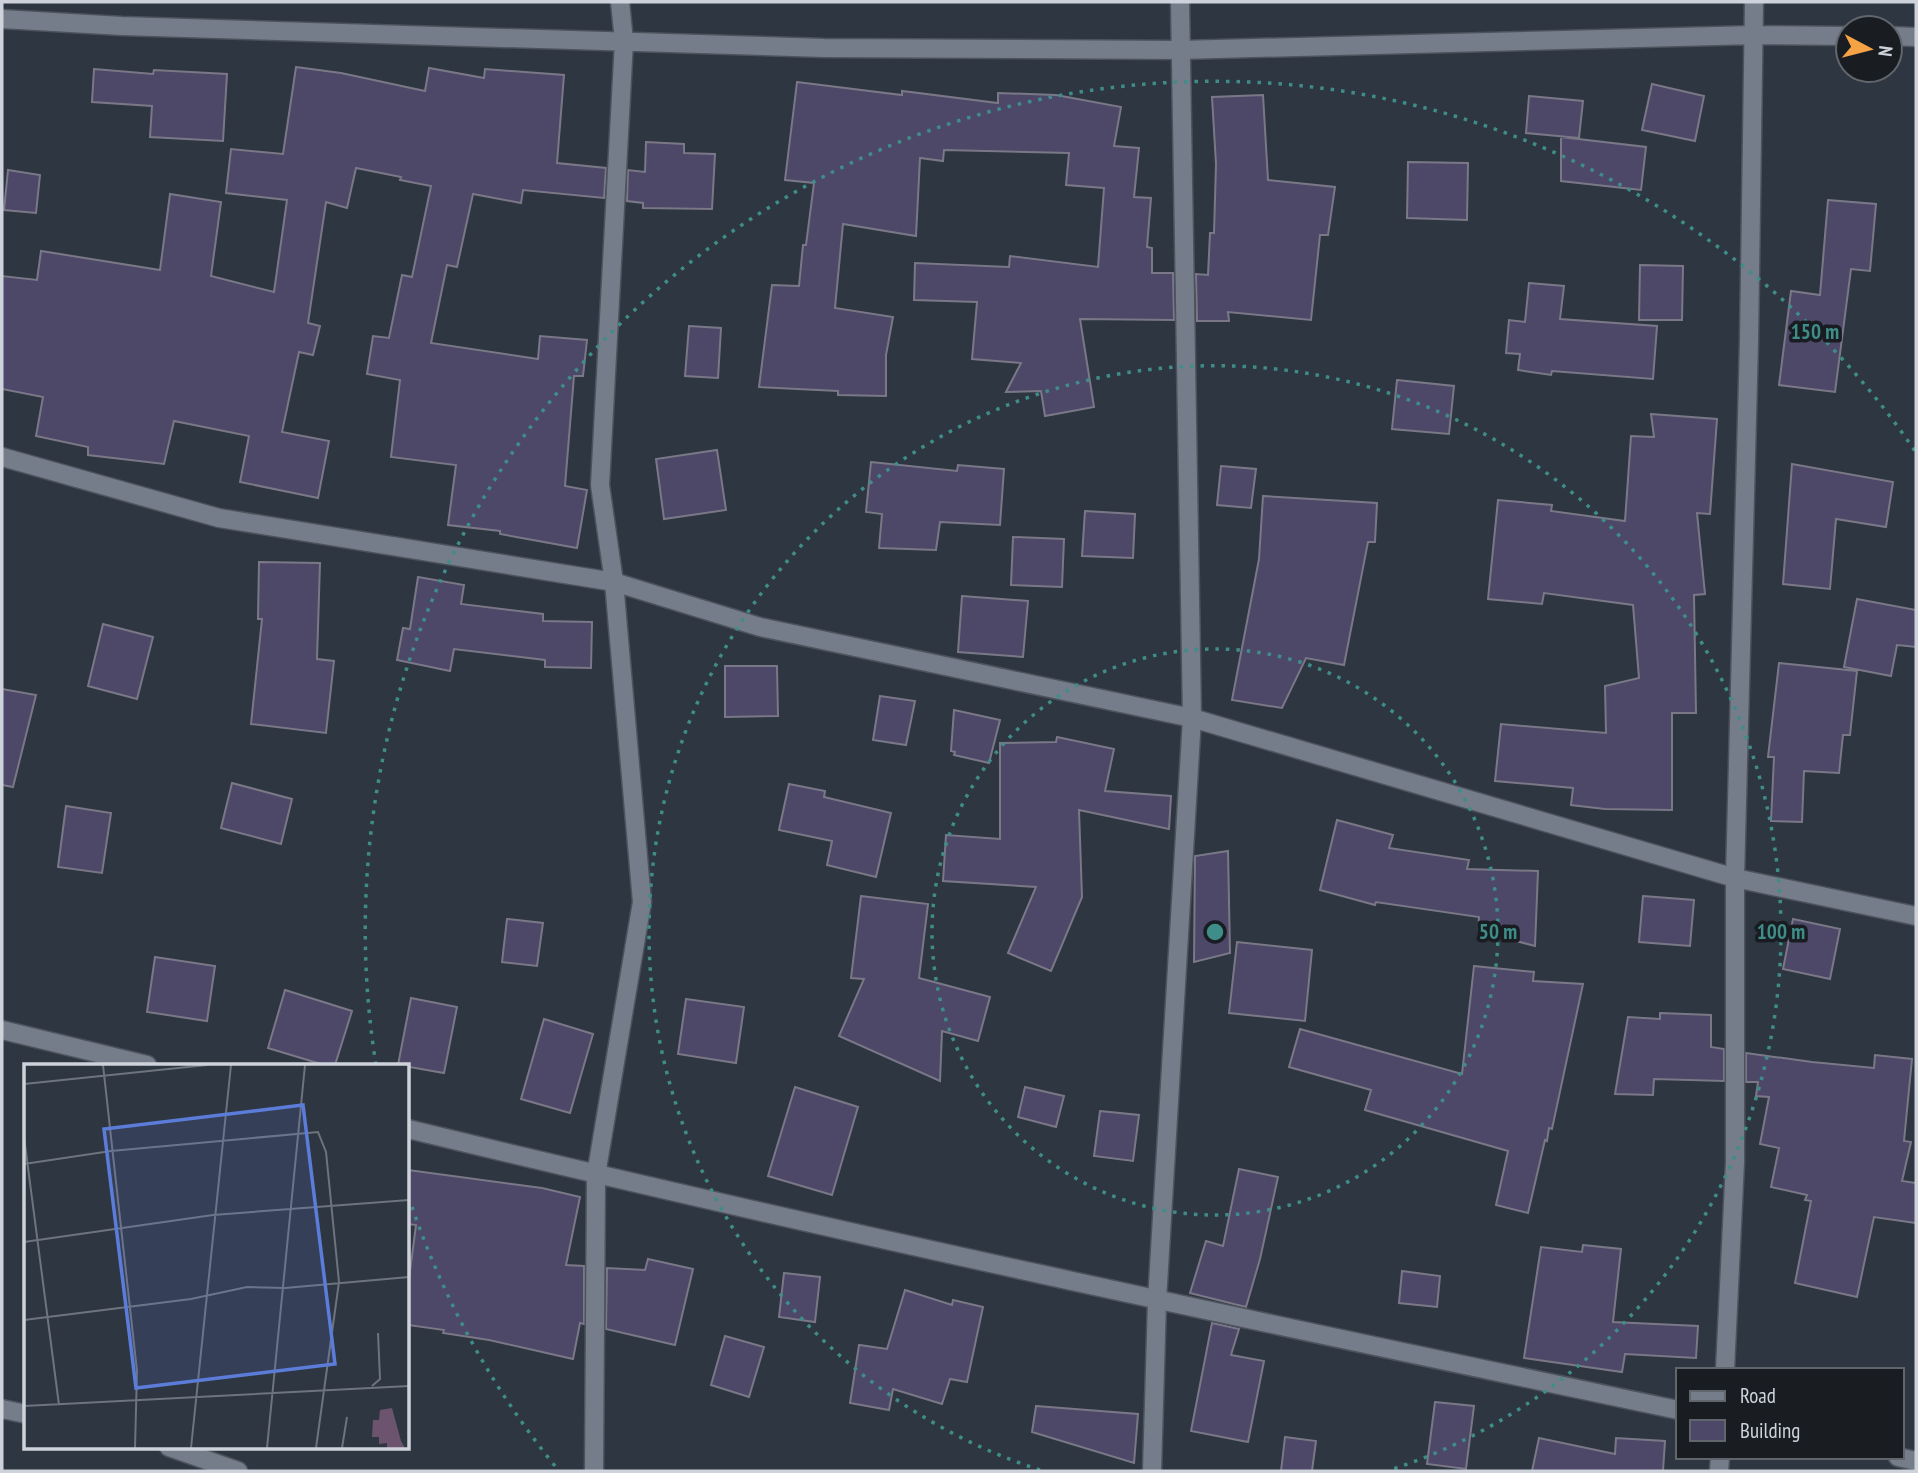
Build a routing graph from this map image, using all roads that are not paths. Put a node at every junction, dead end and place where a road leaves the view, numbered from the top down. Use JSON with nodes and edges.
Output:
{"nodes":[{"id":1,"x":620,"y":2,"type":"edge"},
{"id":2,"x":1180,"y":2,"type":"edge"},
{"id":3,"x":1754,"y":2,"type":"edge"},
{"id":4,"x":2,"y":19,"type":"edge"},
{"id":5,"x":1754,"y":35,"type":"junction"},
{"id":6,"x":1834,"y":36,"type":"edge"},
{"id":7,"x":625,"y":41,"type":"junction"},
{"id":8,"x":1180,"y":50,"type":"junction"},
{"id":9,"x":2,"y":457,"type":"edge"},
{"id":10,"x":614,"y":582,"type":"junction"},
{"id":11,"x":1192,"y":718,"type":"junction"},
{"id":12,"x":1735,"y":878,"type":"junction"},
{"id":13,"x":1916,"y":916,"type":"edge"},
{"id":14,"x":2,"y":1030,"type":"edge"},
{"id":15,"x":143,"y":1064,"type":"edge"},
{"id":16,"x":410,"y":1129,"type":"edge"},
{"id":17,"x":596,"y":1175,"type":"junction"},
{"id":18,"x":1157,"y":1301,"type":"junction"},
{"id":19,"x":1725,"y":1368,"type":"edge"},
{"id":20,"x":2,"y":1409,"type":"edge"},
{"id":21,"x":1676,"y":1410,"type":"edge"},
{"id":22,"x":24,"y":1414,"type":"edge"},
{"id":23,"x":172,"y":1448,"type":"edge"},
{"id":24,"x":238,"y":1471,"type":"edge"},
{"id":25,"x":594,"y":1471,"type":"edge"},
{"id":26,"x":1152,"y":1471,"type":"edge"}],
"edges":[{"from":1,"to":7,"type":"street"},
{"from":2,"to":8,"type":"street"},
{"from":3,"to":5,"type":"street"},
{"from":4,"to":7,"type":"street"},
{"from":5,"to":6,"type":"street"},
{"from":5,"to":8,"type":"street"},
{"from":5,"to":12,"type":"street"},
{"from":7,"to":8,"type":"street"},
{"from":7,"to":10,"type":"street"},
{"from":8,"to":11,"type":"street"},
{"from":9,"to":10,"type":"street"},
{"from":10,"to":11,"type":"street"},
{"from":10,"to":17,"type":"street"},
{"from":11,"to":12,"type":"street"},
{"from":11,"to":18,"type":"street"},
{"from":12,"to":13,"type":"street"},
{"from":12,"to":19,"type":"street"},
{"from":14,"to":15,"type":"street"},
{"from":16,"to":17,"type":"street"},
{"from":17,"to":18,"type":"street"},
{"from":17,"to":25,"type":"street"},
{"from":18,"to":21,"type":"street"},
{"from":18,"to":26,"type":"street"},
{"from":20,"to":22,"type":"street"},
{"from":23,"to":24,"type":"street"}]}
